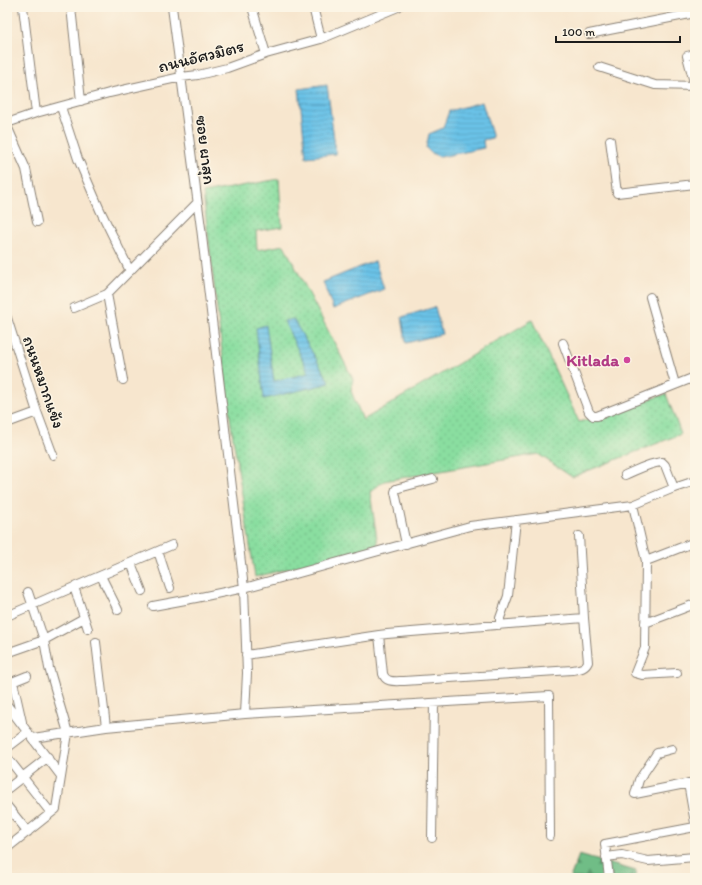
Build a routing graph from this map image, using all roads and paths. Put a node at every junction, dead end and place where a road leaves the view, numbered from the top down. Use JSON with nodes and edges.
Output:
{"nodes":[{"id":1,"x":23,"y":7,"type":"edge"},
{"id":2,"x":71,"y":7,"type":"edge"},
{"id":3,"x":172,"y":7,"type":"edge"},
{"id":4,"x":252,"y":7,"type":"edge"},
{"id":5,"x":313,"y":7,"type":"edge"},
{"id":6,"x":398,"y":7,"type":"edge"},
{"id":7,"x":695,"y":13,"type":"edge"},
{"id":8,"x":589,"y":34,"type":"dead end"},
{"id":9,"x":321,"y":39,"type":"junction"},
{"id":10,"x":266,"y":54,"type":"junction"},
{"id":11,"x":695,"y":54,"type":"edge"},
{"id":12,"x":599,"y":67,"type":"dead end"},
{"id":13,"x":181,"y":77,"type":"junction"},
{"id":14,"x":695,"y":86,"type":"edge"},
{"id":15,"x":81,"y":101,"type":"junction"},
{"id":16,"x":61,"y":106,"type":"junction"},
{"id":17,"x":36,"y":113,"type":"junction"},
{"id":18,"x":7,"y":124,"type":"edge"},
{"id":19,"x":610,"y":140,"type":"dead end"},
{"id":20,"x":695,"y":184,"type":"edge"},
{"id":21,"x":197,"y":203,"type":"junction"},
{"id":22,"x":37,"y":222,"type":"dead end"},
{"id":23,"x":130,"y":271,"type":"junction"},
{"id":24,"x":107,"y":294,"type":"junction"},
{"id":25,"x":650,"y":297,"type":"dead end"},
{"id":26,"x":74,"y":308,"type":"dead end"},
{"id":27,"x":7,"y":318,"type":"edge"},
{"id":28,"x":563,"y":343,"type":"dead end"},
{"id":29,"x":695,"y":377,"type":"edge"},
{"id":30,"x":123,"y":380,"type":"dead end"},
{"id":31,"x":676,"y":384,"type":"junction"},
{"id":32,"x":37,"y":412,"type":"junction"},
{"id":33,"x":7,"y":423,"type":"edge"},
{"id":34,"x":54,"y":455,"type":"dead end"},
{"id":35,"x":625,"y":476,"type":"dead end"},
{"id":36,"x":432,"y":479,"type":"dead end"},
{"id":37,"x":695,"y":481,"type":"edge"},
{"id":38,"x":674,"y":488,"type":"junction"},
{"id":39,"x":632,"y":505,"type":"junction"},
{"id":40,"x":516,"y":520,"type":"junction"},
{"id":41,"x":579,"y":536,"type":"dead end"},
{"id":42,"x":695,"y":542,"type":"edge"},
{"id":43,"x":406,"y":544,"type":"junction"},
{"id":44,"x":172,"y":545,"type":"dead end"},
{"id":45,"x":158,"y":551,"type":"junction"},
{"id":46,"x":646,"y":561,"type":"junction"},
{"id":47,"x":131,"y":563,"type":"junction"},
{"id":48,"x":100,"y":576,"type":"junction"},
{"id":49,"x":74,"y":587,"type":"junction"},
{"id":50,"x":170,"y":588,"type":"dead end"},
{"id":51,"x":244,"y":588,"type":"junction"},
{"id":52,"x":142,"y":591,"type":"dead end"},
{"id":53,"x":28,"y":592,"type":"dead end"},
{"id":54,"x":695,"y":604,"type":"edge"},
{"id":55,"x":33,"y":605,"type":"junction"},
{"id":56,"x":153,"y":606,"type":"dead end"},
{"id":57,"x":118,"y":610,"type":"dead end"},
{"id":58,"x":7,"y":616,"type":"edge"},
{"id":59,"x":84,"y":618,"type":"junction"},
{"id":60,"x":584,"y":618,"type":"junction"},
{"id":61,"x":500,"y":624,"type":"junction"},
{"id":62,"x":645,"y":624,"type":"junction"},
{"id":63,"x":88,"y":629,"type":"dead end"},
{"id":64,"x":379,"y":635,"type":"junction"},
{"id":65,"x":44,"y":640,"type":"junction"},
{"id":66,"x":96,"y":642,"type":"dead end"},
{"id":67,"x":7,"y":653,"type":"edge"},
{"id":68,"x":246,"y":656,"type":"junction"},
{"id":69,"x":677,"y":673,"type":"dead end"},
{"id":70,"x":27,"y":676,"type":"dead end"},
{"id":71,"x":10,"y":683,"type":"edge"},
{"id":72,"x":434,"y":703,"type":"junction"},
{"id":73,"x":7,"y":706,"type":"edge"},
{"id":74,"x":245,"y":714,"type":"junction"},
{"id":75,"x":23,"y":725,"type":"junction"},
{"id":76,"x":106,"y":727,"type":"junction"},
{"id":77,"x":68,"y":733,"type":"junction"},
{"id":78,"x":31,"y":735,"type":"junction"},
{"id":79,"x":7,"y":748,"type":"edge"},
{"id":80,"x":672,"y":750,"type":"dead end"},
{"id":81,"x":7,"y":757,"type":"edge"},
{"id":82,"x":48,"y":757,"type":"junction"},
{"id":83,"x":61,"y":776,"type":"junction"},
{"id":84,"x":22,"y":777,"type":"junction"},
{"id":85,"x":691,"y":782,"type":"edge"},
{"id":86,"x":7,"y":789,"type":"edge"},
{"id":87,"x":7,"y":806,"type":"edge"},
{"id":88,"x":51,"y":813,"type":"junction"},
{"id":89,"x":695,"y":823,"type":"edge"},
{"id":90,"x":695,"y":827,"type":"edge"},
{"id":91,"x":28,"y":832,"type":"junction"},
{"id":92,"x":550,"y":836,"type":"dead end"},
{"id":93,"x":432,"y":838,"type":"dead end"},
{"id":94,"x":7,"y":848,"type":"edge"},
{"id":95,"x":606,"y":857,"type":"junction"},
{"id":96,"x":695,"y":857,"type":"edge"},
{"id":97,"x":609,"y":878,"type":"edge"}],
"edges":[{"from":1,"to":17,"type":"street"},
{"from":2,"to":15,"type":"street"},
{"from":3,"to":13,"type":"street","name":"ซอย ผาสุก"},
{"from":4,"to":10,"type":"street"},
{"from":5,"to":9,"type":"street"},
{"from":6,"to":9,"type":"street","name":"ถนนอัศวมิตร"},
{"from":7,"to":8,"type":"street"},
{"from":9,"to":10,"type":"street","name":"ถนนอัศวมิตร"},
{"from":10,"to":13,"type":"street","name":"ถนนอัศวมิตร"},
{"from":11,"to":14,"type":"street"},
{"from":12,"to":14,"type":"street"},
{"from":13,"to":15,"type":"street","name":"ถนนอัศวมิตร"},
{"from":13,"to":21,"type":"street","name":"ซอย ผาสุก"},
{"from":15,"to":16,"type":"street","name":"ถนนอัศวมิตร"},
{"from":16,"to":17,"type":"street","name":"ถนนอัศวมิตร"},
{"from":16,"to":23,"type":"street"},
{"from":17,"to":18,"type":"street","name":"ถนนอัศวมิตร"},
{"from":18,"to":22,"type":"street"},
{"from":19,"to":20,"type":"street"},
{"from":21,"to":23,"type":"street"},
{"from":21,"to":51,"type":"street","name":"ซอย ผาสุก"},
{"from":23,"to":24,"type":"street"},
{"from":24,"to":26,"type":"street"},
{"from":24,"to":30,"type":"street"},
{"from":25,"to":31,"type":"street"},
{"from":27,"to":32,"type":"street","name":"ถนนหมากแข้ง"},
{"from":28,"to":31,"type":"street"},
{"from":29,"to":31,"type":"street"},
{"from":32,"to":33,"type":"street"},
{"from":32,"to":34,"type":"street","name":"ถนนหมากแข้ง"},
{"from":35,"to":38,"type":"street"},
{"from":36,"to":43,"type":"street"},
{"from":37,"to":38,"type":"street"},
{"from":38,"to":39,"type":"street"},
{"from":39,"to":40,"type":"street"},
{"from":39,"to":46,"type":"street"},
{"from":40,"to":43,"type":"street"},
{"from":40,"to":61,"type":"street"},
{"from":41,"to":60,"type":"street"},
{"from":42,"to":46,"type":"street"},
{"from":43,"to":51,"type":"street"},
{"from":44,"to":45,"type":"street"},
{"from":45,"to":47,"type":"street"},
{"from":45,"to":50,"type":"street"},
{"from":46,"to":62,"type":"street"},
{"from":47,"to":48,"type":"street"},
{"from":47,"to":52,"type":"street"},
{"from":48,"to":49,"type":"street"},
{"from":48,"to":57,"type":"street"},
{"from":49,"to":55,"type":"street"},
{"from":49,"to":59,"type":"street"},
{"from":51,"to":56,"type":"street"},
{"from":51,"to":68,"type":"street","name":"ซอย ผาสุก"},
{"from":53,"to":55,"type":"street"},
{"from":54,"to":62,"type":"street"},
{"from":55,"to":58,"type":"street"},
{"from":55,"to":65,"type":"street"},
{"from":59,"to":63,"type":"street"},
{"from":59,"to":65,"type":"street"},
{"from":60,"to":61,"type":"street"},
{"from":60,"to":64,"type":"street"},
{"from":61,"to":64,"type":"street"},
{"from":62,"to":69,"type":"street"},
{"from":64,"to":68,"type":"street"},
{"from":65,"to":67,"type":"street"},
{"from":65,"to":77,"type":"street"},
{"from":66,"to":76,"type":"street"},
{"from":68,"to":74,"type":"street","name":"ซอย ผาสุก"},
{"from":70,"to":71,"type":"street"},
{"from":71,"to":75,"type":"street"},
{"from":72,"to":74,"type":"street"},
{"from":72,"to":92,"type":"street"},
{"from":72,"to":93,"type":"street"},
{"from":73,"to":75,"type":"street"},
{"from":74,"to":76,"type":"street"},
{"from":75,"to":78,"type":"street"},
{"from":76,"to":77,"type":"street"},
{"from":77,"to":78,"type":"street"},
{"from":77,"to":83,"type":"street"},
{"from":78,"to":79,"type":"street"},
{"from":78,"to":82,"type":"street"},
{"from":80,"to":85,"type":"street"},
{"from":81,"to":84,"type":"street"},
{"from":82,"to":83,"type":"street"},
{"from":82,"to":84,"type":"street"},
{"from":83,"to":88,"type":"street"},
{"from":84,"to":86,"type":"street"},
{"from":84,"to":88,"type":"street"},
{"from":85,"to":89,"type":"street"},
{"from":87,"to":91,"type":"street"},
{"from":88,"to":91,"type":"street"},
{"from":90,"to":95,"type":"street"},
{"from":91,"to":94,"type":"street"},
{"from":95,"to":96,"type":"street"},
{"from":95,"to":97,"type":"street"}]}
